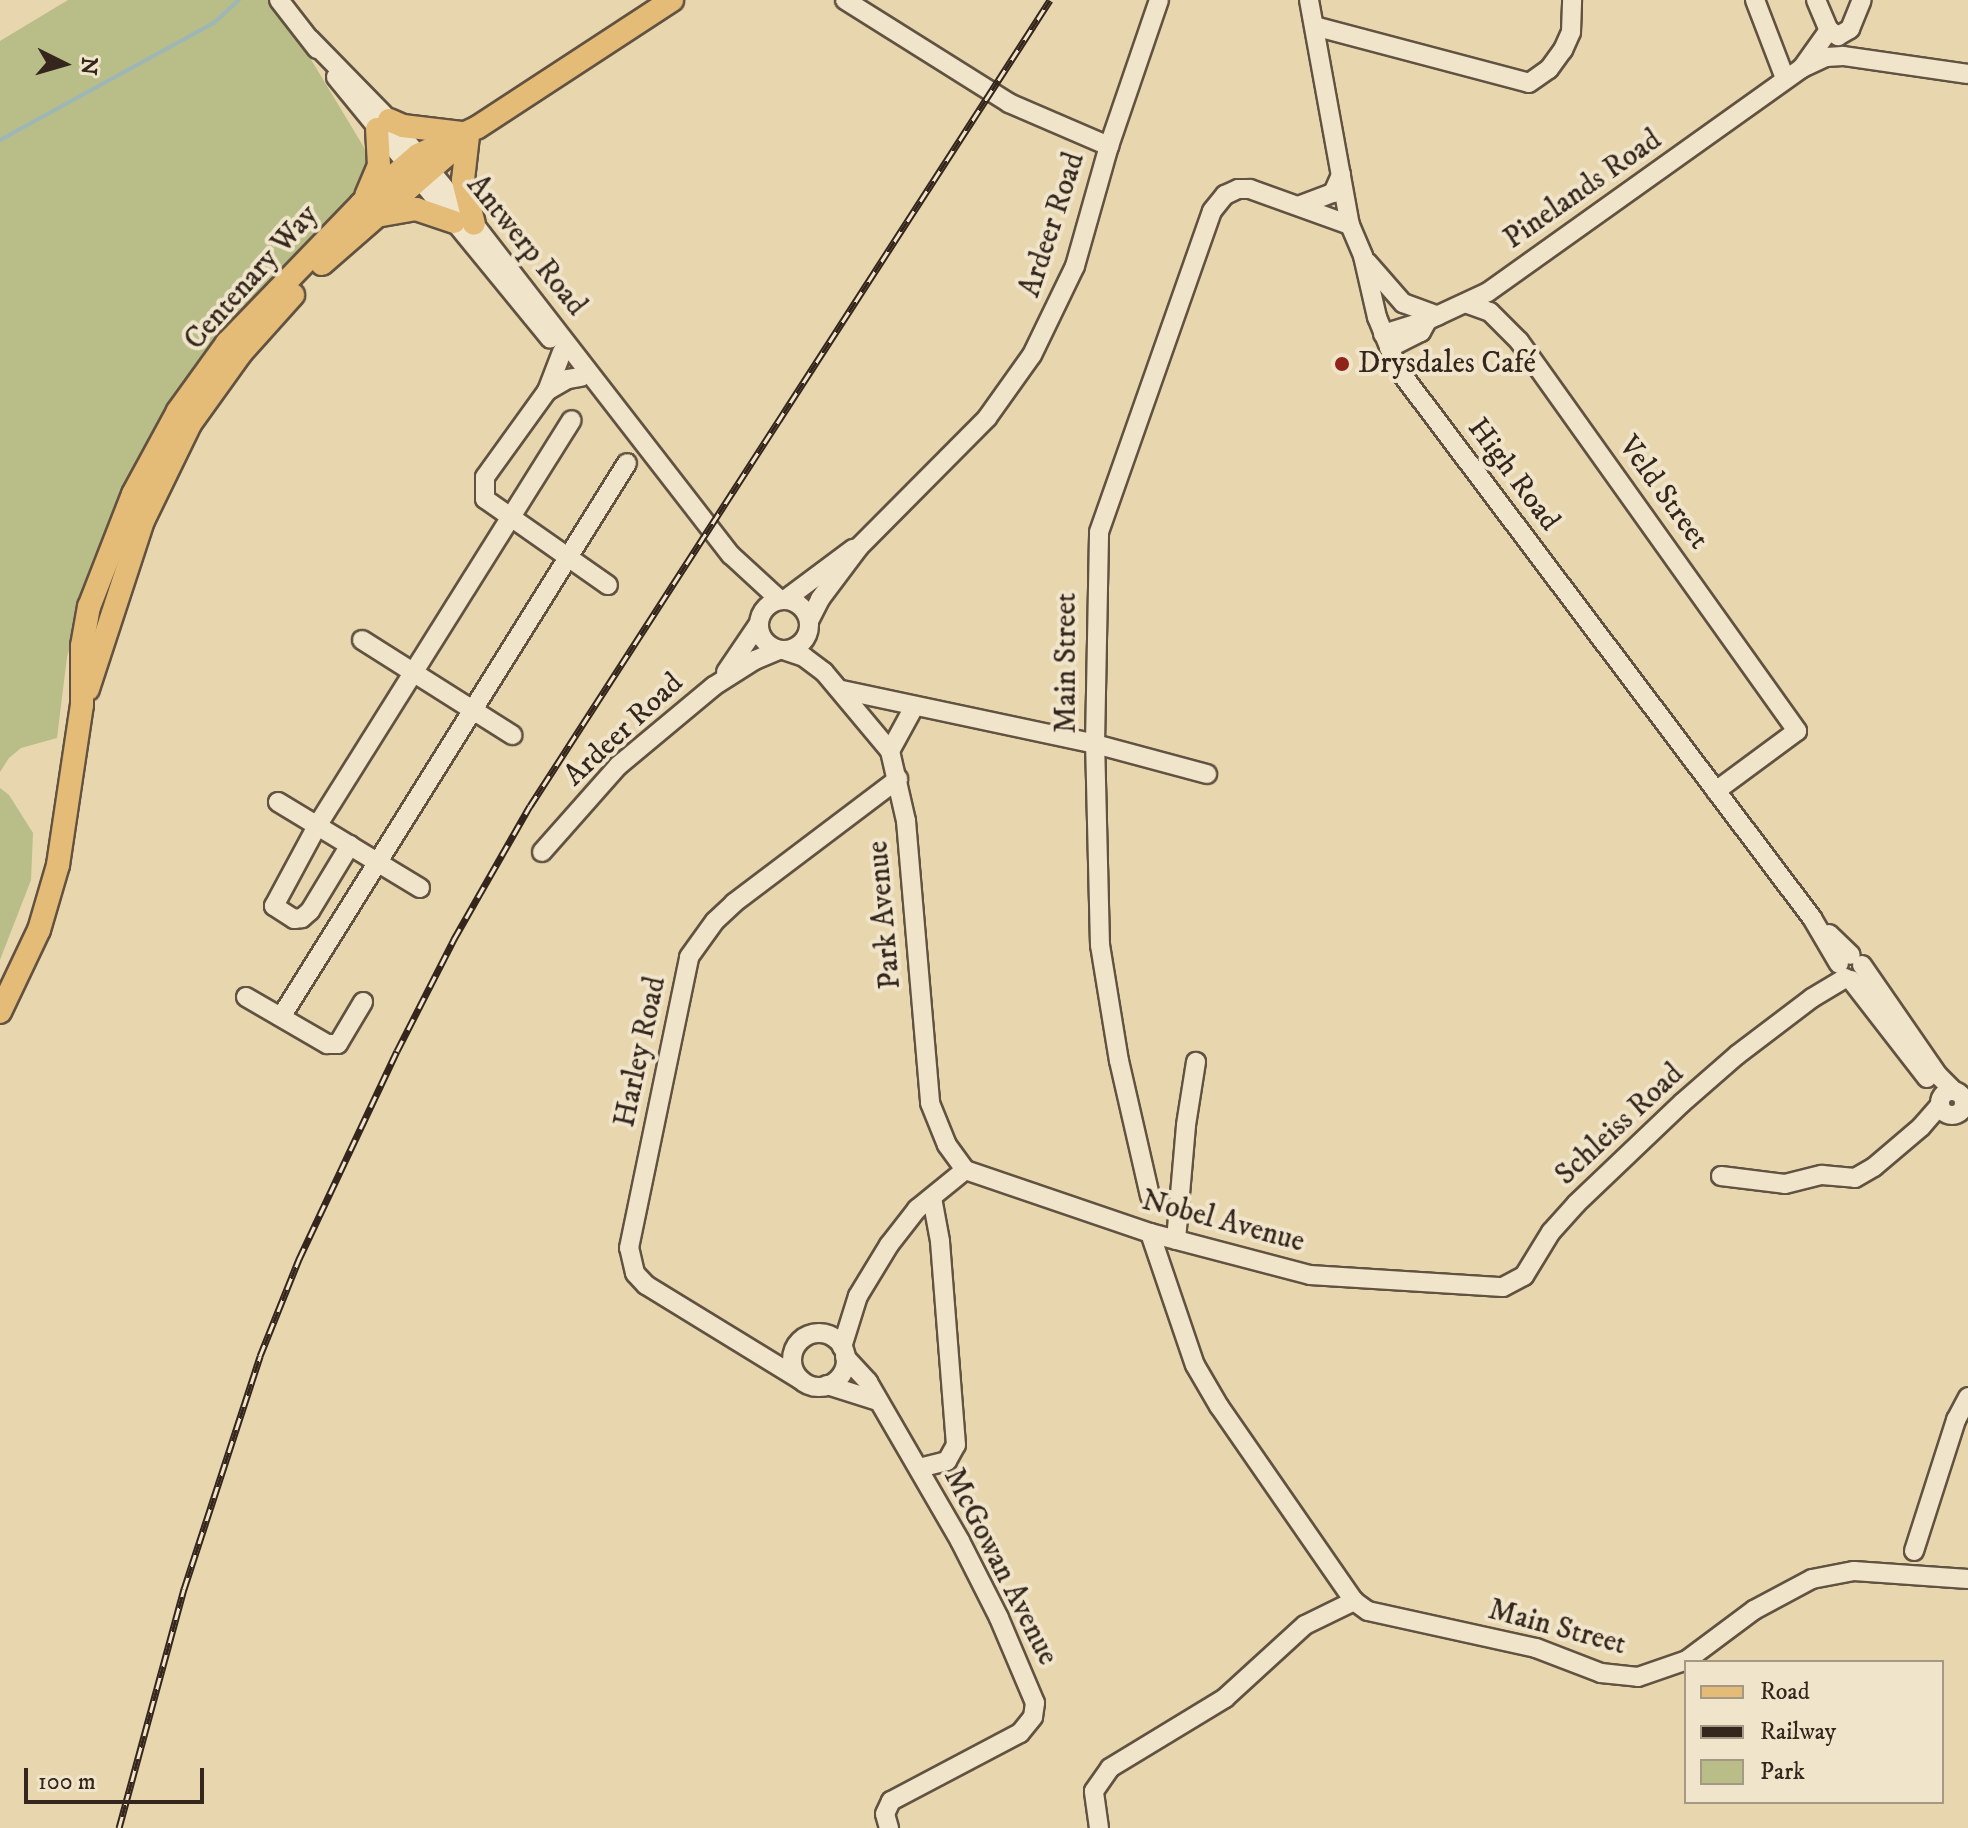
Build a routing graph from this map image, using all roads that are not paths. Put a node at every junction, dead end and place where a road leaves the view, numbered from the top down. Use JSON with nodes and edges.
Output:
{"nodes":[{"id":1,"x":279,"y":0,"type":"edge"},
{"id":2,"x":672,"y":0,"type":"edge"},
{"id":3,"x":845,"y":0,"type":"edge"},
{"id":4,"x":1159,"y":0,"type":"edge"},
{"id":5,"x":1309,"y":0,"type":"edge"},
{"id":6,"x":1572,"y":0,"type":"edge"},
{"id":7,"x":1755,"y":0,"type":"edge"},
{"id":8,"x":1816,"y":0,"type":"edge"},
{"id":9,"x":1862,"y":0,"type":"edge"},
{"id":10,"x":1314,"y":26,"type":"junction"},
{"id":11,"x":1829,"y":30,"type":"junction"},
{"id":12,"x":1802,"y":68,"type":"junction"},
{"id":13,"x":1968,"y":74,"type":"edge"},
{"id":14,"x":1785,"y":78,"type":"junction"},
{"id":15,"x":383,"y":124,"type":"junction"},
{"id":16,"x":470,"y":132,"type":"junction"},
{"id":17,"x":1109,"y":146,"type":"junction"},
{"id":18,"x":419,"y":168,"type":"junction"},
{"id":19,"x":1341,"y":175,"type":"junction"},
{"id":20,"x":1301,"y":205,"type":"junction"},
{"id":21,"x":369,"y":210,"type":"junction"},
{"id":22,"x":464,"y":223,"type":"junction"},
{"id":23,"x":1350,"y":225,"type":"junction"},
{"id":24,"x":1363,"y":256,"type":"junction"},
{"id":25,"x":1468,"y":304,"type":"junction"},
{"id":26,"x":1433,"y":318,"type":"junction"},
{"id":27,"x":1386,"y":341,"type":"junction"},
{"id":28,"x":562,"y":352,"type":"junction"},
{"id":29,"x":581,"y":377,"type":"junction"},
{"id":30,"x":547,"y":391,"type":"junction"},
{"id":31,"x":572,"y":420,"type":"dead end"},
{"id":32,"x":627,"y":463,"type":"dead end"},
{"id":33,"x":686,"y":499,"type":"junction"},
{"id":34,"x":510,"y":518,"type":"junction"},
{"id":35,"x":859,"y":547,"type":"junction"},
{"id":36,"x":731,"y":555,"type":"junction"},
{"id":37,"x":568,"y":557,"type":"junction"},
{"id":38,"x":608,"y":585,"type":"dead end"},
{"id":39,"x":783,"y":600,"type":"junction"},
{"id":40,"x":759,"y":621,"type":"junction"},
{"id":41,"x":809,"y":625,"type":"junction"},
{"id":42,"x":362,"y":640,"type":"dead end"},
{"id":43,"x":783,"y":650,"type":"junction"},
{"id":44,"x":412,"y":672,"type":"junction"},
{"id":45,"x":824,"y":672,"type":"junction"},
{"id":46,"x":714,"y":686,"type":"junction"},
{"id":47,"x":842,"y":690,"type":"junction"},
{"id":48,"x":914,"y":707,"type":"junction"},
{"id":49,"x":473,"y":711,"type":"junction"},
{"id":50,"x":512,"y":735,"type":"dead end"},
{"id":51,"x":1095,"y":744,"type":"junction"},
{"id":52,"x":890,"y":751,"type":"junction"},
{"id":53,"x":1207,"y":774,"type":"dead end"},
{"id":54,"x":898,"y":779,"type":"junction"},
{"id":55,"x":1716,"y":791,"type":"junction"},
{"id":56,"x":278,"y":802,"type":"dead end"},
{"id":57,"x":317,"y":826,"type":"junction"},
{"id":58,"x":350,"y":845,"type":"junction"},
{"id":59,"x":542,"y":852,"type":"dead end"},
{"id":60,"x":379,"y":862,"type":"junction"},
{"id":61,"x":420,"y":888,"type":"dead end"},
{"id":62,"x":1848,"y":969,"type":"junction"},
{"id":63,"x":246,"y":997,"type":"dead end"},
{"id":64,"x":363,"y":1002,"type":"dead end"},
{"id":65,"x":0,"y":1012,"type":"edge"},
{"id":66,"x":281,"y":1017,"type":"junction"},
{"id":67,"x":1196,"y":1062,"type":"dead end"},
{"id":68,"x":1955,"y":1107,"type":"edge"},
{"id":69,"x":965,"y":1170,"type":"junction"},
{"id":70,"x":1721,"y":1176,"type":"dead end"},
{"id":71,"x":1150,"y":1196,"type":"dead end"},
{"id":72,"x":932,"y":1198,"type":"junction"},
{"id":73,"x":1150,"y":1233,"type":"junction"},
{"id":74,"x":1176,"y":1240,"type":"junction"},
{"id":75,"x":1475,"y":1287,"type":"joint"},
{"id":76,"x":858,"y":1296,"type":"junction"},
{"id":77,"x":821,"y":1333,"type":"junction"},
{"id":78,"x":794,"y":1348,"type":"junction"},
{"id":79,"x":848,"y":1357,"type":"junction"},
{"id":80,"x":767,"y":1362,"type":"junction"},
{"id":81,"x":801,"y":1380,"type":"junction"},
{"id":82,"x":827,"y":1385,"type":"junction"},
{"id":83,"x":846,"y":1391,"type":"junction"},
{"id":84,"x":1968,"y":1397,"type":"edge"},
{"id":85,"x":878,"y":1401,"type":"junction"},
{"id":86,"x":919,"y":1468,"type":"junction"},
{"id":87,"x":1914,"y":1551,"type":"dead end"},
{"id":88,"x":1968,"y":1579,"type":"edge"},
{"id":89,"x":1354,"y":1601,"type":"junction"},
{"id":90,"x":1687,"y":1660,"type":"edge"},
{"id":91,"x":1684,"y":1661,"type":"edge"},
{"id":92,"x":889,"y":1828,"type":"edge"},
{"id":93,"x":1099,"y":1828,"type":"edge"}],
"edges":[{"from":1,"to":15,"type":"street","name":"Antwerp Road"},
{"from":2,"to":16,"type":"main road","name":"Centenary Way"},
{"from":3,"to":17,"type":"street"},
{"from":4,"to":17,"type":"street","name":"Ardeer Road"},
{"from":5,"to":10,"type":"street","name":"High Road"},
{"from":6,"to":10,"type":"street"},
{"from":7,"to":14,"type":"street"},
{"from":8,"to":11,"type":"street"},
{"from":9,"to":11,"type":"street"},
{"from":10,"to":19,"type":"street","name":"High Road"},
{"from":11,"to":12,"type":"street"},
{"from":12,"to":13,"type":"street"},
{"from":12,"to":14,"type":"street","name":"Pinelands Road"},
{"from":14,"to":25,"type":"street","name":"Pinelands Road"},
{"from":15,"to":16,"type":"main road"},
{"from":15,"to":18,"type":"street","name":"Antwerp Road"},
{"from":15,"to":21,"type":"main road"},
{"from":16,"to":18,"type":"main road","name":"Centenary Way"},
{"from":16,"to":22,"type":"main road"},
{"from":17,"to":35,"type":"street","name":"Ardeer Road"},
{"from":18,"to":21,"type":"main road","name":"Centenary Way"},
{"from":18,"to":22,"type":"street","name":"Antwerp Road"},
{"from":19,"to":20,"type":"street"},
{"from":19,"to":23,"type":"street","name":"High Road"},
{"from":20,"to":23,"type":"street","name":"Main Street"},
{"from":20,"to":51,"type":"street","name":"Main Street"},
{"from":21,"to":22,"type":"main road"},
{"from":21,"to":65,"type":"main road","name":"Centenary Way"},
{"from":22,"to":28,"type":"street","name":"Antwerp Road"},
{"from":22,"to":33,"type":"street","name":"Antwerp Road"},
{"from":23,"to":24,"type":"street","name":"High Road"},
{"from":24,"to":26,"type":"street"},
{"from":24,"to":27,"type":"street","name":"High Road"},
{"from":25,"to":26,"type":"street","name":"Pinelands Road"},
{"from":25,"to":55,"type":"street","name":"Veld Street"},
{"from":26,"to":27,"type":"street","name":"Pinelands Road"},
{"from":27,"to":55,"type":"street","name":"High Road"},
{"from":28,"to":29,"type":"street","name":"Antwerp Road"},
{"from":28,"to":30,"type":"street"},
{"from":29,"to":30,"type":"street"},
{"from":29,"to":33,"type":"street","name":"Antwerp Road"},
{"from":30,"to":34,"type":"street"},
{"from":31,"to":34,"type":"street"},
{"from":32,"to":37,"type":"street"},
{"from":33,"to":36,"type":"street","name":"Antwerp Road"},
{"from":34,"to":37,"type":"street"},
{"from":34,"to":44,"type":"street"},
{"from":35,"to":39,"type":"street","name":"Ardeer Road"},
{"from":35,"to":41,"type":"street","name":"Ardeer Road"},
{"from":36,"to":39,"type":"street","name":"Antwerp Road"},
{"from":36,"to":40,"type":"street","name":"Antwerp Road"},
{"from":37,"to":38,"type":"street"},
{"from":37,"to":49,"type":"street"},
{"from":39,"to":40,"type":"street"},
{"from":39,"to":41,"type":"street"},
{"from":40,"to":43,"type":"street"},
{"from":40,"to":46,"type":"street","name":"Ardeer Road"},
{"from":41,"to":43,"type":"street"},
{"from":41,"to":45,"type":"street","name":"Park Avenue"},
{"from":42,"to":44,"type":"street"},
{"from":43,"to":45,"type":"street","name":"Park Avenue"},
{"from":43,"to":46,"type":"street","name":"Ardeer Road"},
{"from":44,"to":49,"type":"street"},
{"from":44,"to":57,"type":"street"},
{"from":45,"to":47,"type":"street","name":"Park Avenue"},
{"from":46,"to":59,"type":"street","name":"Ardeer Road"},
{"from":47,"to":48,"type":"street"},
{"from":47,"to":52,"type":"street","name":"Park Avenue"},
{"from":48,"to":51,"type":"street"},
{"from":48,"to":52,"type":"street"},
{"from":49,"to":50,"type":"street"},
{"from":49,"to":60,"type":"street"},
{"from":51,"to":53,"type":"street"},
{"from":51,"to":71,"type":"street","name":"Main Street"},
{"from":52,"to":54,"type":"street","name":"Park Avenue"},
{"from":54,"to":69,"type":"street","name":"Park Avenue"},
{"from":54,"to":80,"type":"street","name":"Harley Road"},
{"from":55,"to":62,"type":"street","name":"High Road"},
{"from":56,"to":57,"type":"street"},
{"from":57,"to":58,"type":"street"},
{"from":57,"to":58,"type":"street"},
{"from":58,"to":60,"type":"street"},
{"from":60,"to":61,"type":"street"},
{"from":60,"to":66,"type":"street"},
{"from":62,"to":68,"type":"street","name":"High Road"},
{"from":62,"to":75,"type":"street","name":"Schleiss Road"},
{"from":63,"to":66,"type":"street"},
{"from":64,"to":66,"type":"street"},
{"from":67,"to":74,"type":"street"},
{"from":68,"to":70,"type":"street"},
{"from":69,"to":72,"type":"street"},
{"from":69,"to":73,"type":"street","name":"Nobel Avenue"},
{"from":72,"to":76,"type":"street"},
{"from":72,"to":86,"type":"street"},
{"from":73,"to":74,"type":"street","name":"Nobel Avenue"},
{"from":73,"to":89,"type":"street"},
{"from":74,"to":75,"type":"street","name":"Nobel Avenue"},
{"from":76,"to":77,"type":"street"},
{"from":76,"to":79,"type":"street"},
{"from":77,"to":78,"type":"street"},
{"from":77,"to":79,"type":"street"},
{"from":78,"to":80,"type":"street"},
{"from":78,"to":81,"type":"street"},
{"from":79,"to":82,"type":"street"},
{"from":79,"to":83,"type":"street"},
{"from":79,"to":85,"type":"street","name":"McGowan Avenue"},
{"from":80,"to":81,"type":"street","name":"Harley Road"},
{"from":81,"to":82,"type":"street"},
{"from":82,"to":83,"type":"street"},
{"from":83,"to":85,"type":"street"},
{"from":84,"to":87,"type":"street"},
{"from":85,"to":86,"type":"street","name":"McGowan Avenue"},
{"from":86,"to":92,"type":"street","name":"McGowan Avenue"},
{"from":88,"to":90,"type":"street","name":"Main Street"},
{"from":89,"to":91,"type":"street","name":"Main Street"},
{"from":89,"to":93,"type":"street"}]}
